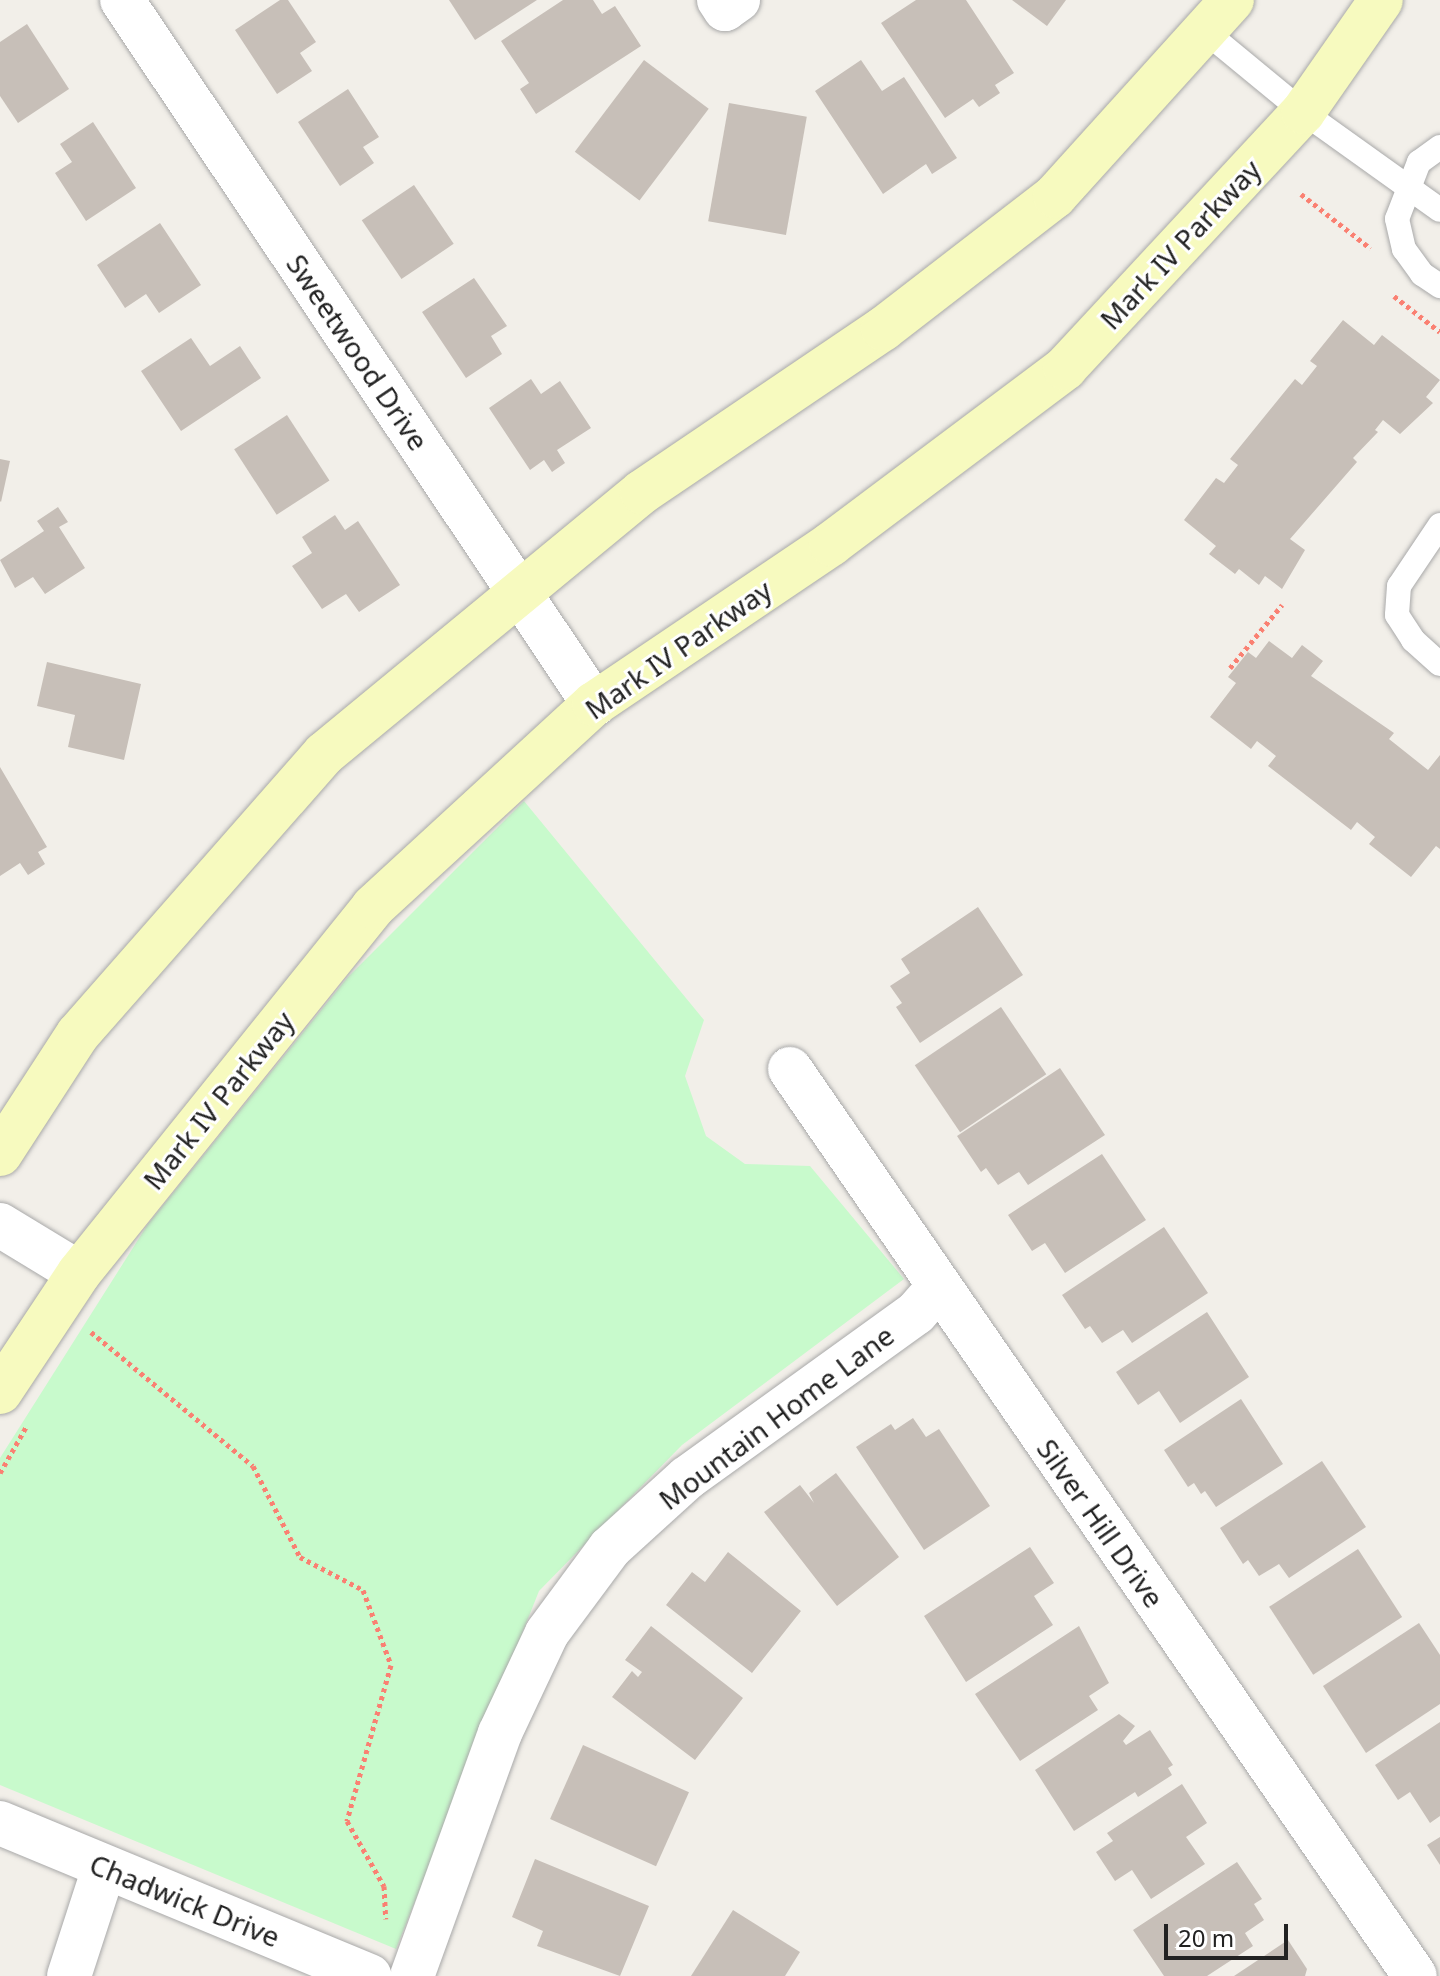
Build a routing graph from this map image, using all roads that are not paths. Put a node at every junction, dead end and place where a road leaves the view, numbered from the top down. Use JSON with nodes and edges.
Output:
{"nodes":[{"id":1,"x":122,"y":0,"type":"edge"},
{"id":2,"x":719,"y":0,"type":"edge"},
{"id":3,"x":738,"y":0,"type":"edge"},
{"id":4,"x":1381,"y":0,"type":"edge"},
{"id":5,"x":1219,"y":16,"type":"edge"},
{"id":6,"x":1303,"y":112,"type":"junction"},
{"id":7,"x":1440,"y":147,"type":"edge"},
{"id":8,"x":1407,"y":184,"type":"junction"},
{"id":9,"x":1440,"y":210,"type":"edge"},
{"id":10,"x":1440,"y":286,"type":"edge"},
{"id":11,"x":1440,"y":525,"type":"edge"},
{"id":12,"x":519,"y":592,"type":"junction"},
{"id":13,"x":1440,"y":664,"type":"edge"},
{"id":14,"x":594,"y":704,"type":"junction"},
{"id":15,"x":790,"y":1069,"type":"dead end"},
{"id":16,"x":0,"y":1154,"type":"edge"},
{"id":17,"x":0,"y":1225,"type":"edge"},
{"id":18,"x":79,"y":1273,"type":"junction"},
{"id":19,"x":938,"y":1288,"type":"junction"},
{"id":20,"x":16,"y":1404,"type":"edge"},
{"id":21,"x":0,"y":1823,"type":"edge"},
{"id":22,"x":104,"y":1868,"type":"junction"},
{"id":23,"x":69,"y":1976,"type":"edge"},
{"id":24,"x":370,"y":1976,"type":"edge"},
{"id":25,"x":412,"y":1976,"type":"edge"},
{"id":26,"x":1415,"y":1976,"type":"edge"}],
"edges":[{"from":1,"to":12,"type":"street","name":"Sweetwood Drive"},
{"from":2,"to":3,"type":"street"},
{"from":4,"to":6,"type":"main road","name":"Mark IV Parkway"},
{"from":5,"to":6,"type":"lane"},
{"from":5,"to":12,"type":"main road"},
{"from":6,"to":8,"type":"lane"},
{"from":6,"to":14,"type":"main road","name":"Mark IV Parkway"},
{"from":7,"to":8,"type":"lane"},
{"from":8,"to":9,"type":"lane"},
{"from":8,"to":10,"type":"lane"},
{"from":11,"to":13,"type":"lane"},
{"from":12,"to":14,"type":"street","name":"Sweetwood Drive"},
{"from":12,"to":16,"type":"main road"},
{"from":14,"to":18,"type":"main road","name":"Mark IV Parkway"},
{"from":15,"to":19,"type":"street","name":"Silver Hill Drive"},
{"from":17,"to":18,"type":"street"},
{"from":18,"to":20,"type":"main road","name":"Mark IV Parkway"},
{"from":19,"to":25,"type":"street","name":"Mountain Home Lane"},
{"from":19,"to":26,"type":"street","name":"Silver Hill Drive"},
{"from":21,"to":22,"type":"street","name":"Chadwick Drive"},
{"from":22,"to":23,"type":"street"},
{"from":22,"to":24,"type":"street","name":"Chadwick Drive"}]}
